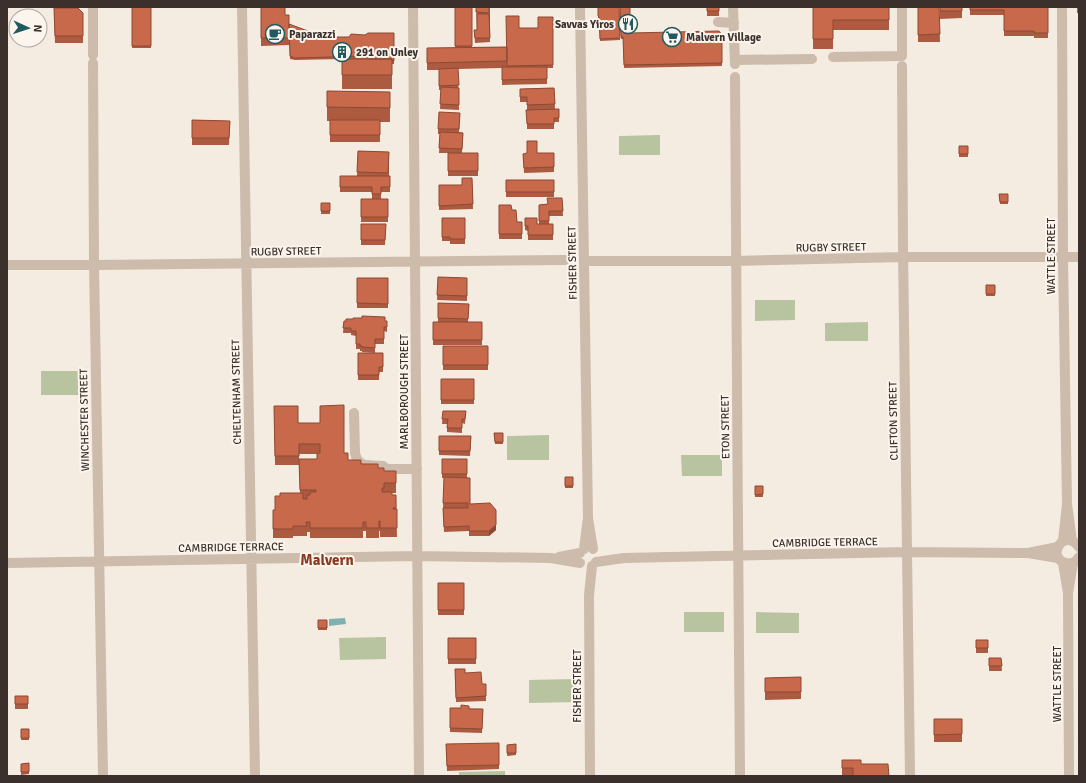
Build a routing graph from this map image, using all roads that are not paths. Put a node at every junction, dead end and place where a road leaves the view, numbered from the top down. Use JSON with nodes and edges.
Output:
{"nodes":[{"id":1,"x":92,"y":7,"type":"edge"},
{"id":2,"x":242,"y":7,"type":"edge"},
{"id":3,"x":413,"y":7,"type":"edge"},
{"id":4,"x":580,"y":7,"type":"edge"},
{"id":5,"x":733,"y":7,"type":"edge"},
{"id":6,"x":902,"y":7,"type":"edge"},
{"id":7,"x":1062,"y":7,"type":"edge"},
{"id":8,"x":718,"y":22,"type":"dead end"},
{"id":9,"x":734,"y":23,"type":"junction"},
{"id":10,"x":833,"y":57,"type":"dead end"},
{"id":11,"x":812,"y":59,"type":"dead end"},
{"id":12,"x":902,"y":61,"type":"junction"},
{"id":13,"x":735,"y":77,"type":"dead end"},
{"id":14,"x":1063,"y":257,"type":"junction"},
{"id":15,"x":1079,"y":257,"type":"edge"},
{"id":16,"x":904,"y":258,"type":"junction"},
{"id":17,"x":565,"y":260,"type":"dead end"},
{"id":18,"x":415,"y":261,"type":"junction"},
{"id":19,"x":584,"y":261,"type":"junction"},
{"id":20,"x":735,"y":261,"type":"junction"},
{"id":21,"x":246,"y":263,"type":"junction"},
{"id":22,"x":7,"y":265,"type":"edge"},
{"id":23,"x":94,"y":265,"type":"junction"},
{"id":24,"x":354,"y":413,"type":"dead end"},
{"id":25,"x":417,"y":469,"type":"junction"},
{"id":26,"x":907,"y":552,"type":"junction"},
{"id":27,"x":1068,"y":552,"type":"edge"},
{"id":28,"x":417,"y":556,"type":"junction"},
{"id":29,"x":739,"y":556,"type":"junction"},
{"id":30,"x":588,"y":558,"type":"junction"},
{"id":31,"x":251,"y":559,"type":"junction"},
{"id":32,"x":99,"y":561,"type":"junction"},
{"id":33,"x":7,"y":562,"type":"edge"},
{"id":34,"x":104,"y":776,"type":"edge"},
{"id":35,"x":255,"y":776,"type":"edge"},
{"id":36,"x":419,"y":776,"type":"edge"},
{"id":37,"x":590,"y":776,"type":"edge"},
{"id":38,"x":740,"y":776,"type":"edge"},
{"id":39,"x":910,"y":776,"type":"edge"},
{"id":40,"x":1069,"y":776,"type":"edge"}],
"edges":[{"from":1,"to":23,"type":"street","name":"WINCHESTER STREET"},
{"from":2,"to":21,"type":"street","name":"CHELTENHAM STREET"},
{"from":3,"to":18,"type":"street","name":"MARLBOROUGH STREET"},
{"from":4,"to":19,"type":"street","name":"FISHER STREET"},
{"from":5,"to":9,"type":"street"},
{"from":6,"to":12,"type":"street","name":"CLIFTON STREET"},
{"from":7,"to":14,"type":"street","name":"WATTLE STREET"},
{"from":8,"to":9,"type":"street"},
{"from":9,"to":11,"type":"street"},
{"from":10,"to":12,"type":"street"},
{"from":12,"to":16,"type":"street","name":"CLIFTON STREET"},
{"from":13,"to":20,"type":"street","name":"ETON STREET"},
{"from":14,"to":15,"type":"street","name":"RUGBY STREET"},
{"from":14,"to":16,"type":"street","name":"RUGBY STREET"},
{"from":14,"to":27,"type":"street","name":"WATTLE STREET"},
{"from":16,"to":20,"type":"street","name":"RUGBY STREET"},
{"from":16,"to":26,"type":"street","name":"CLIFTON STREET"},
{"from":17,"to":18,"type":"street","name":"RUGBY STREET"},
{"from":18,"to":21,"type":"street","name":"RUGBY STREET"},
{"from":18,"to":25,"type":"street","name":"MARLBOROUGH STREET"},
{"from":19,"to":20,"type":"street","name":"RUGBY STREET"},
{"from":19,"to":30,"type":"street","name":"FISHER STREET"},
{"from":20,"to":29,"type":"street","name":"ETON STREET"},
{"from":21,"to":23,"type":"street","name":"RUGBY STREET"},
{"from":21,"to":31,"type":"street","name":"CHELTENHAM STREET"},
{"from":22,"to":23,"type":"street","name":"RUGBY STREET"},
{"from":23,"to":32,"type":"street","name":"WINCHESTER STREET"},
{"from":24,"to":25,"type":"street"},
{"from":25,"to":28,"type":"street","name":"MARLBOROUGH STREET"},
{"from":26,"to":27,"type":"street","name":"CAMBRIDGE TERRACE"},
{"from":26,"to":29,"type":"street","name":"CAMBRIDGE TERRACE"},
{"from":26,"to":39,"type":"street","name":"CLIFTON STREET"},
{"from":27,"to":40,"type":"street","name":"WATTLE STREET"},
{"from":28,"to":30,"type":"street","name":"CAMBRIDGE TERRACE"},
{"from":28,"to":31,"type":"street","name":"CAMBRIDGE TERRACE"},
{"from":28,"to":36,"type":"street","name":"MARLBOROUGH STREET"},
{"from":29,"to":30,"type":"street","name":"CAMBRIDGE TERRACE"},
{"from":29,"to":38,"type":"street","name":"ETON STREET"},
{"from":30,"to":37,"type":"street","name":"FISHER STREET"},
{"from":31,"to":32,"type":"street","name":"CAMBRIDGE TERRACE"},
{"from":31,"to":35,"type":"street","name":"CHELTENHAM STREET"},
{"from":32,"to":33,"type":"street","name":"CAMBRIDGE TERRACE"},
{"from":32,"to":34,"type":"street","name":"WINCHESTER STREET"}]}
